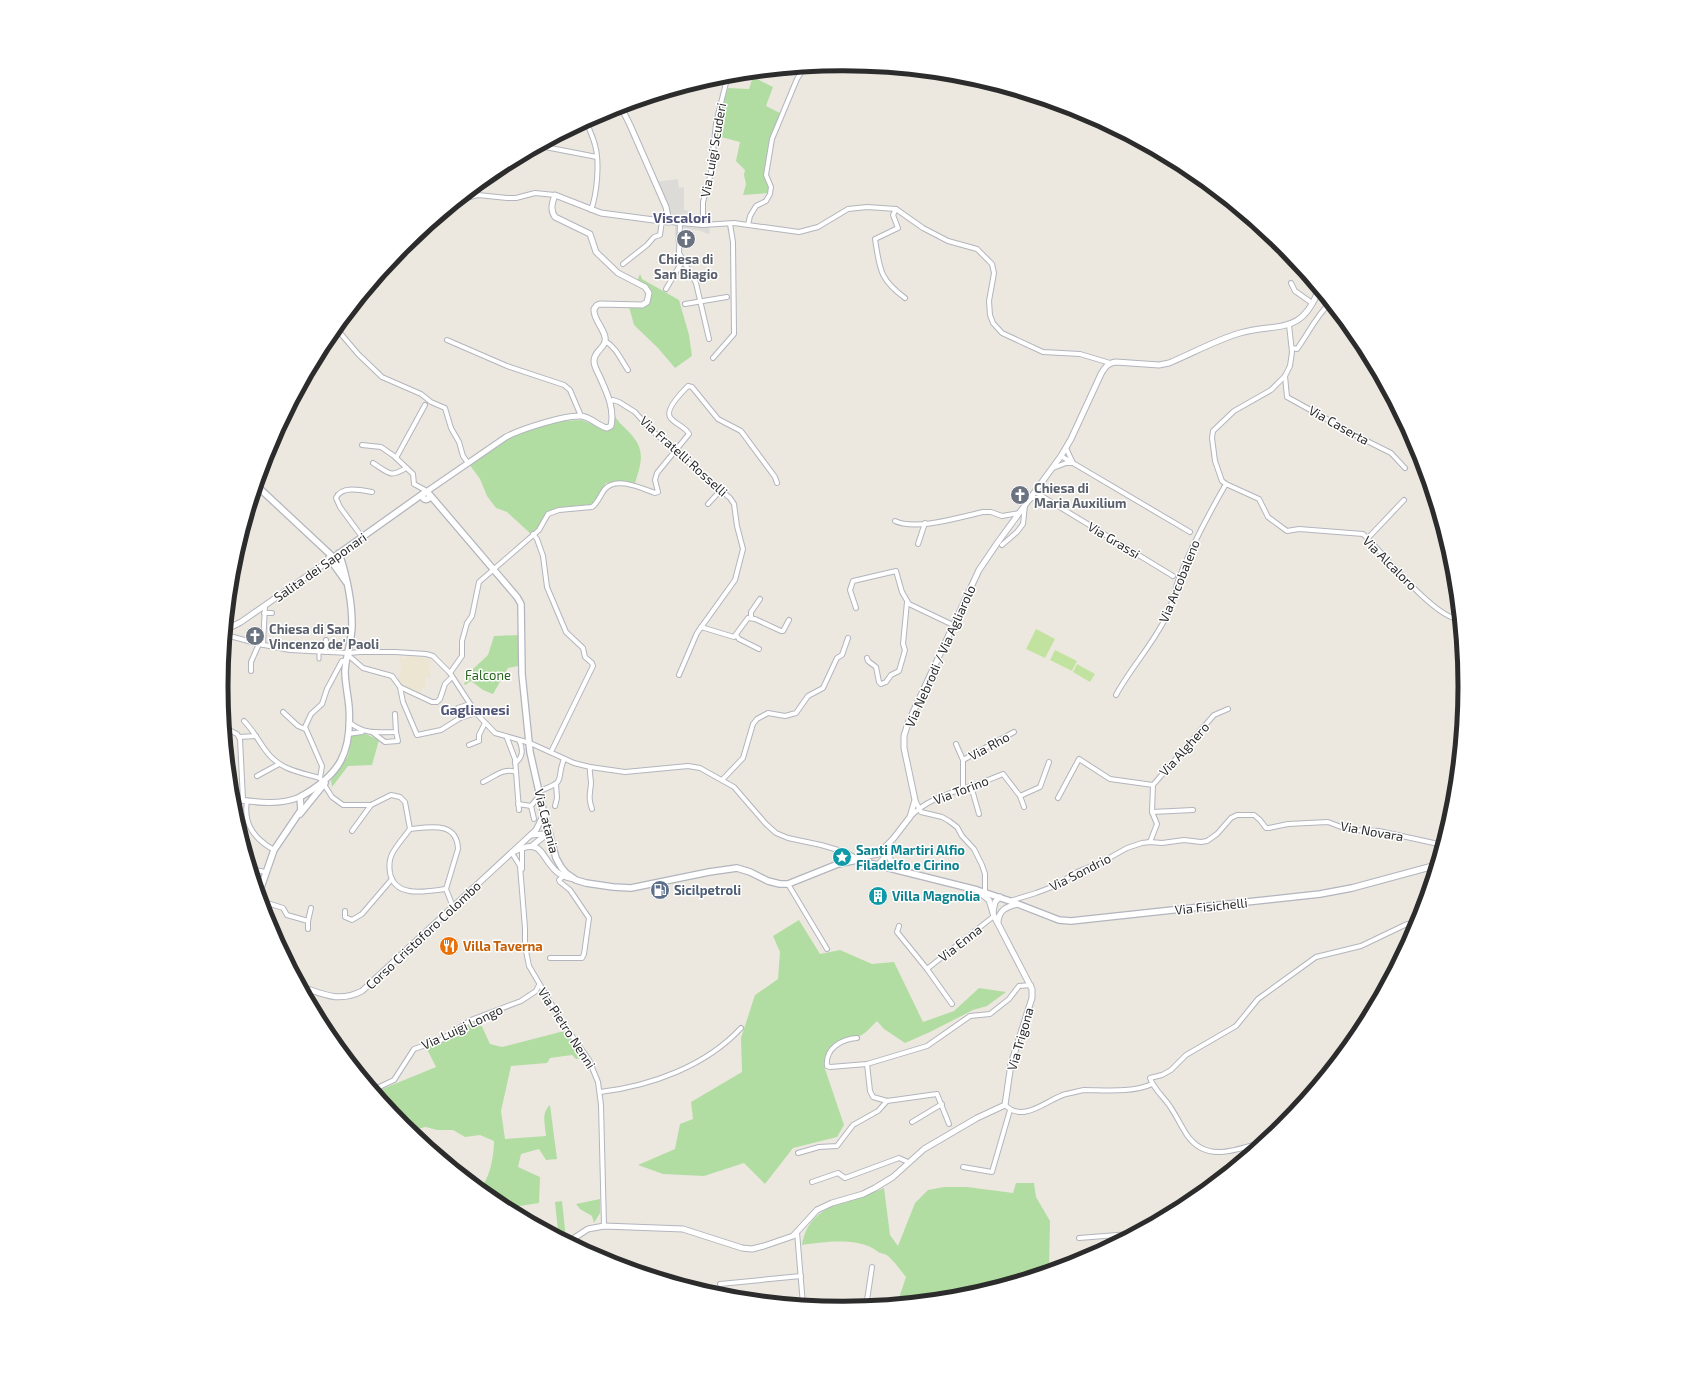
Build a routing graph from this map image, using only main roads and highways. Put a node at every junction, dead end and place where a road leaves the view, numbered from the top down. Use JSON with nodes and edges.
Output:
{"nodes":[{"id":1,"x":261,"y":490,"type":"edge"},
{"id":2,"x":438,"y":505,"type":"joint"},
{"id":3,"x":339,"y":553,"type":"junction"},
{"id":4,"x":332,"y":559,"type":"junction"},
{"id":5,"x":346,"y":574,"type":"junction"},
{"id":6,"x":349,"y":585,"type":"junction"},
{"id":7,"x":323,"y":781,"type":"junction"},
{"id":8,"x":293,"y":822,"type":"junction"},
{"id":9,"x":1432,"y":866,"type":"edge"},
{"id":10,"x":261,"y":885,"type":"edge"},
{"id":11,"x":985,"y":893,"type":"joint"}],
"edges":[{"from":1,"to":4,"type":"main road"},
{"from":2,"to":3,"type":"main road","name":"Salita dei Saponari"},
{"from":2,"to":11,"type":"main road","name":"Via Catania"},
{"from":3,"to":4,"type":"main road","name":"Salita dei Saponari"},
{"from":3,"to":5,"type":"main road"},
{"from":4,"to":5,"type":"main road"},
{"from":4,"to":6,"type":"main road"},
{"from":5,"to":6,"type":"main road"},
{"from":6,"to":7,"type":"main road"},
{"from":7,"to":8,"type":"main road"},
{"from":7,"to":8,"type":"main road"},
{"from":8,"to":10,"type":"main road"},
{"from":9,"to":11,"type":"main road","name":"Via Fisichelli"}]}
